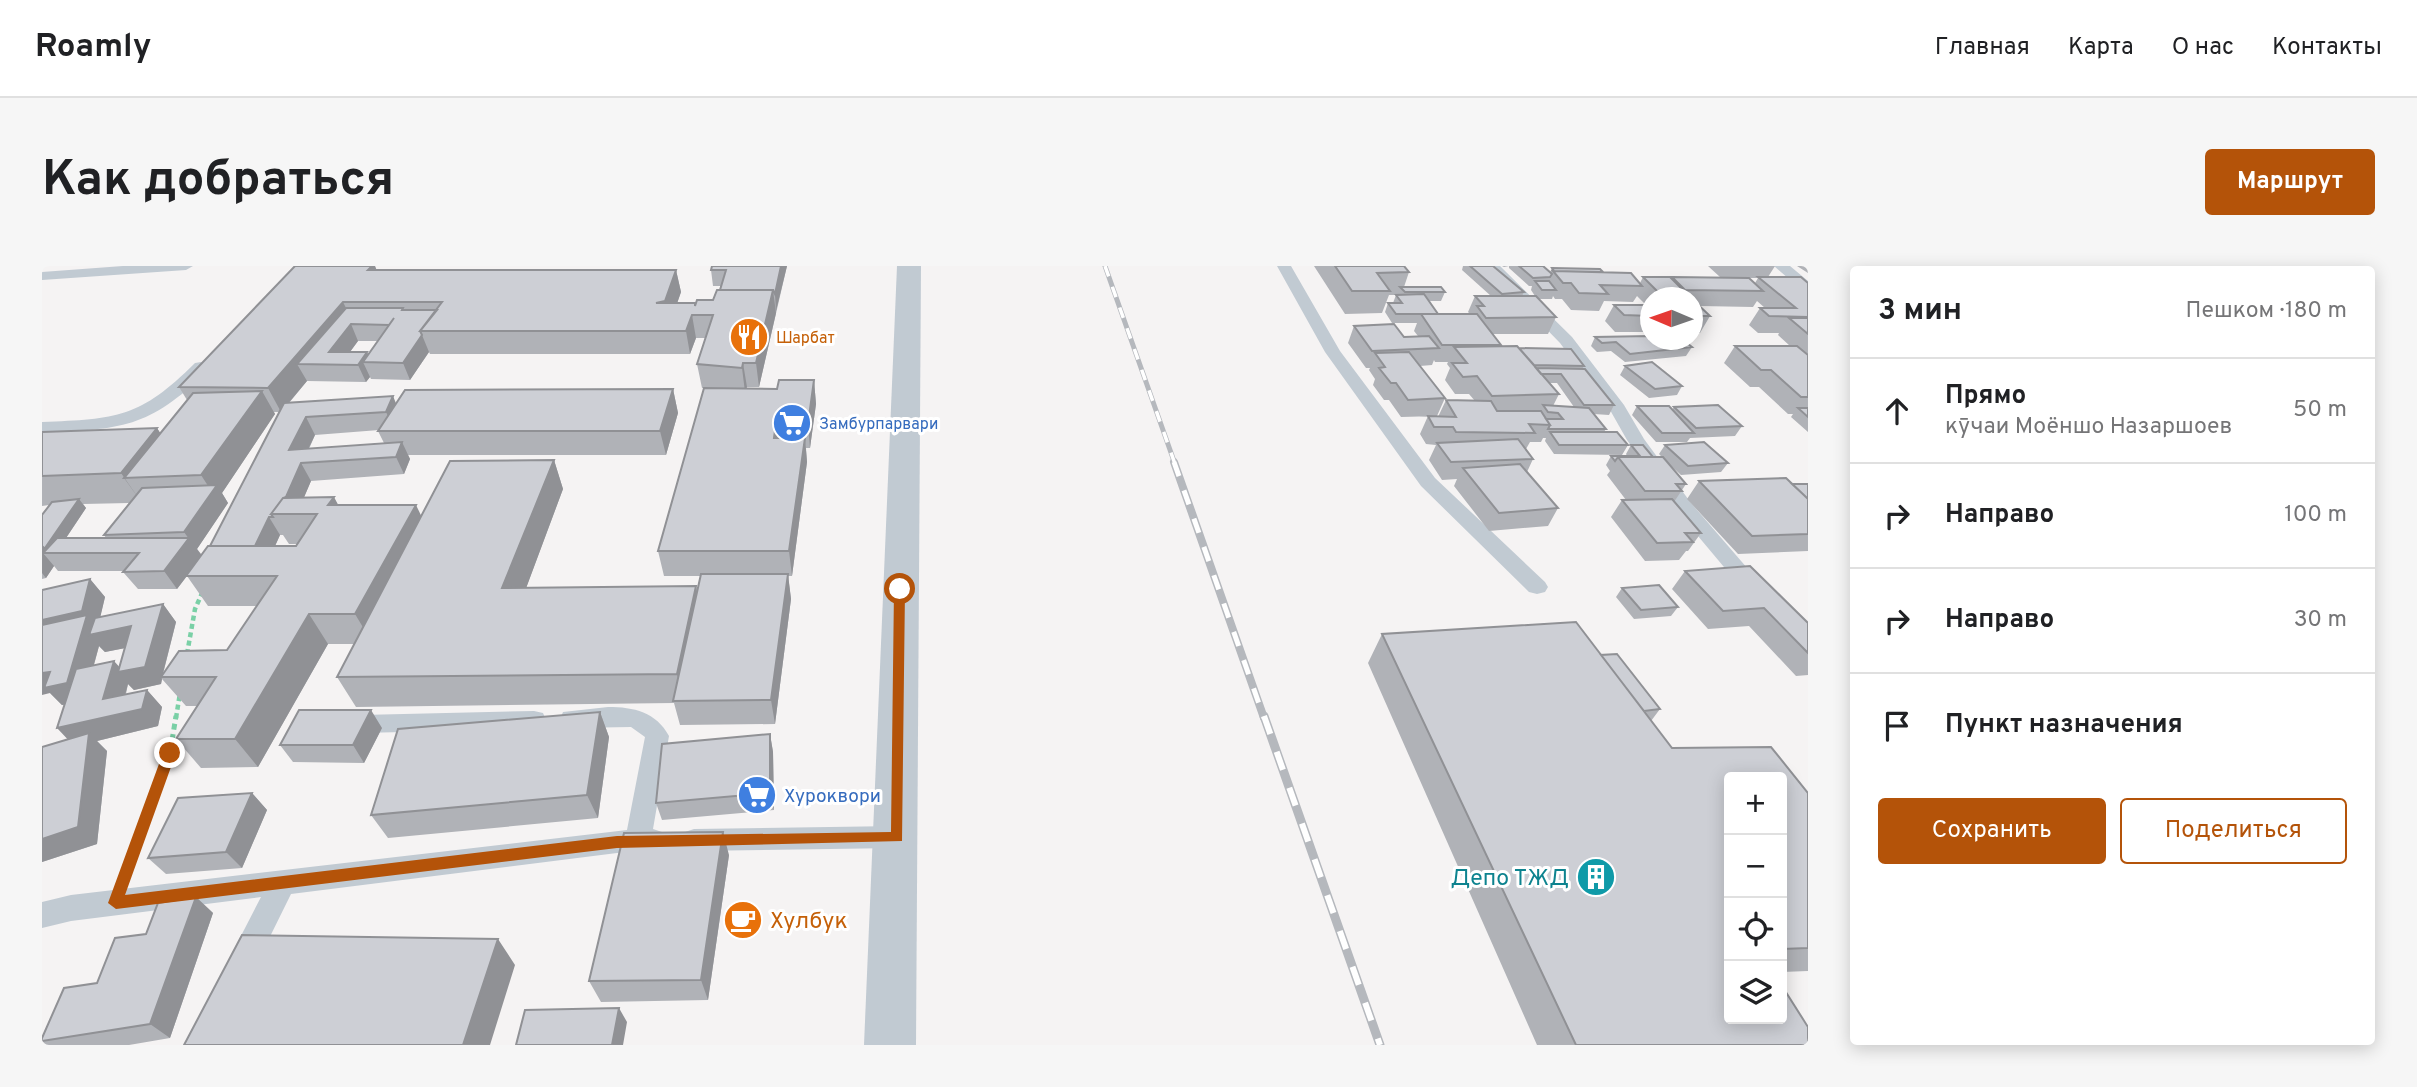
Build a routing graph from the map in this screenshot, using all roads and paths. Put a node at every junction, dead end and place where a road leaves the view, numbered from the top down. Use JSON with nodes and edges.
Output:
{"nodes":[{"id":1,"x":186,"y":266,"type":"edge"},
{"id":2,"x":909,"y":266,"type":"edge"},
{"id":3,"x":1284,"y":266,"type":"edge"},
{"id":4,"x":1492,"y":266,"type":"edge"},
{"id":5,"x":1781,"y":266,"type":"edge"},
{"id":6,"x":42,"y":276,"type":"edge"},
{"id":7,"x":1808,"y":288,"type":"edge"},
{"id":8,"x":212,"y":356,"type":"edge"},
{"id":9,"x":42,"y":427,"type":"edge"},
{"id":10,"x":1741,"y":574,"type":"edge"},
{"id":11,"x":206,"y":585,"type":"edge"},
{"id":12,"x":1537,"y":587,"type":"dead end"},
{"id":13,"x":186,"y":662,"type":"edge"},
{"id":14,"x":181,"y":688,"type":"edge"},
{"id":15,"x":361,"y":724,"type":"edge"},
{"id":16,"x":897,"y":837,"type":"junction"},
{"id":17,"x":638,"y":841,"type":"junction"},
{"id":18,"x":283,"y":882,"type":"junction"},
{"id":19,"x":116,"y":903,"type":"junction"},
{"id":20,"x":42,"y":915,"type":"edge"},
{"id":21,"x":230,"y":987,"type":"edge"},
{"id":22,"x":890,"y":1045,"type":"edge"}],
"edges":[{"from":1,"to":6,"type":"lane"},
{"from":2,"to":16,"type":"street"},
{"from":3,"to":12,"type":"lane"},
{"from":4,"to":10,"type":"lane"},
{"from":5,"to":7,"type":"lane"},
{"from":8,"to":9,"type":"lane"},
{"from":11,"to":13,"type":"path"},
{"from":14,"to":19,"type":"path"},
{"from":15,"to":17,"type":"lane"},
{"from":16,"to":17,"type":"lane"},
{"from":16,"to":22,"type":"street"},
{"from":17,"to":18,"type":"lane"},
{"from":18,"to":19,"type":"lane"},
{"from":18,"to":21,"type":"lane"},
{"from":19,"to":20,"type":"lane"}]}
